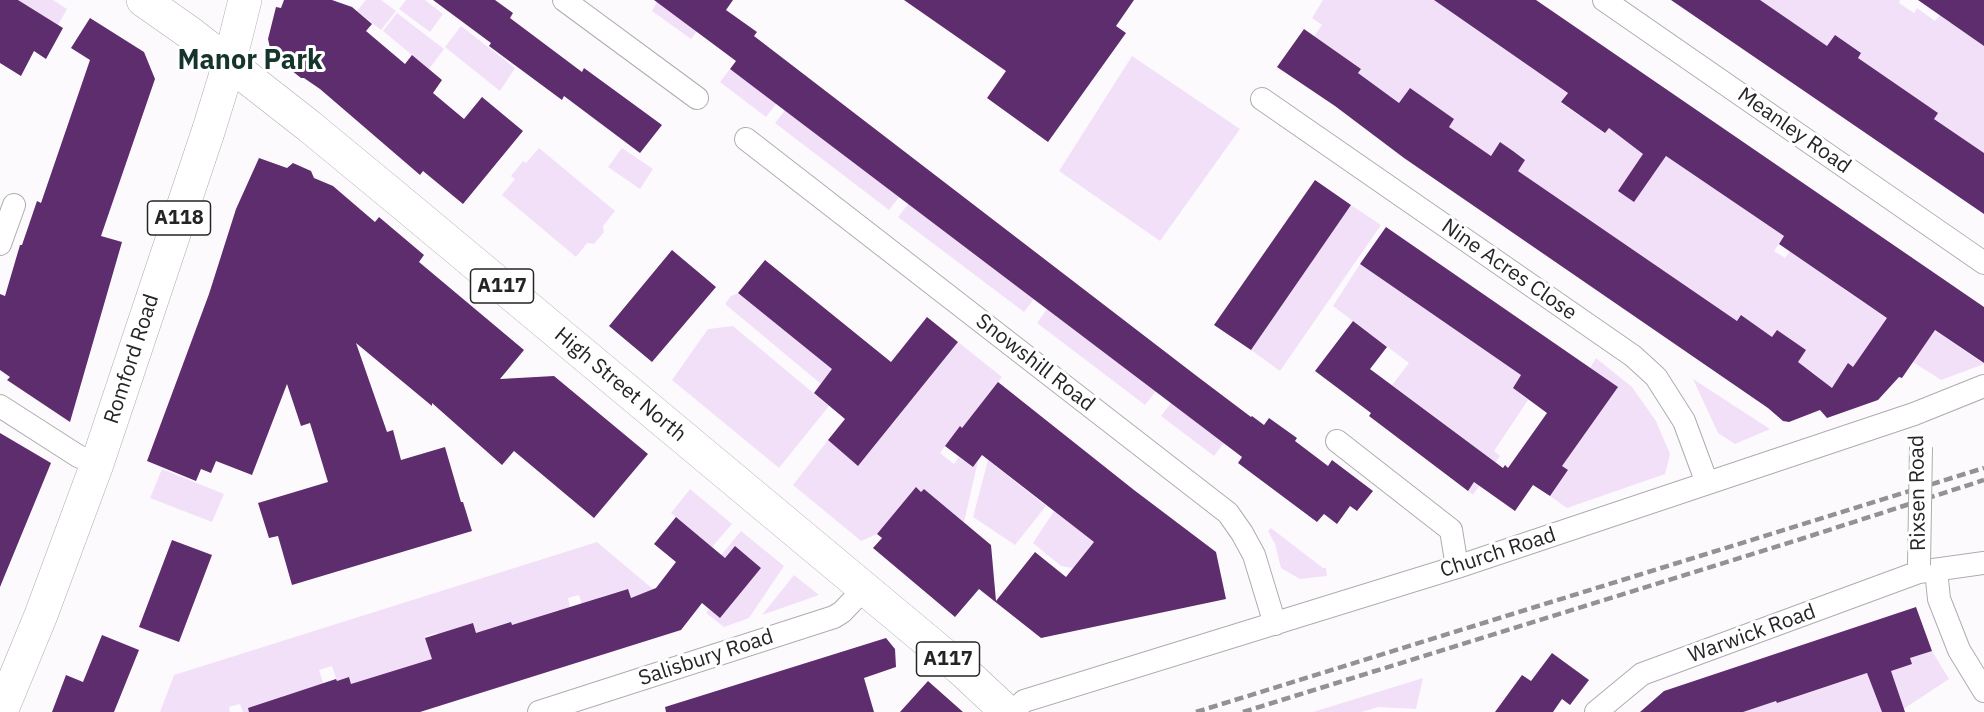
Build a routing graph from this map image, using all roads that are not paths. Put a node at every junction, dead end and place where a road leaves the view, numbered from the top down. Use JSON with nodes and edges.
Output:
{"nodes":[{"id":1,"x":143,"y":0,"type":"edge"},
{"id":2,"x":245,"y":0,"type":"edge"},
{"id":3,"x":564,"y":0,"type":"edge"},
{"id":4,"x":1604,"y":0,"type":"edge"},
{"id":5,"x":229,"y":64,"type":"junction"},
{"id":6,"x":697,"y":98,"type":"dead end"},
{"id":7,"x":1262,"y":99,"type":"dead end"},
{"id":8,"x":746,"y":139,"type":"dead end"},
{"id":9,"x":14,"y":205,"type":"dead end"},
{"id":10,"x":0,"y":244,"type":"edge"},
{"id":11,"x":1984,"y":263,"type":"edge"},
{"id":12,"x":1984,"y":386,"type":"edge"},
{"id":13,"x":0,"y":406,"type":"edge"},
{"id":14,"x":1914,"y":414,"type":"junction"},
{"id":15,"x":1337,"y":441,"type":"dead end"},
{"id":16,"x":98,"y":464,"type":"junction"},
{"id":17,"x":1707,"y":483,"type":"junction"},
{"id":18,"x":1984,"y":563,"type":"edge"},
{"id":19,"x":1457,"y":567,"type":"junction"},
{"id":20,"x":1924,"y":569,"type":"junction"},
{"id":21,"x":864,"y":589,"type":"junction"},
{"id":22,"x":1275,"y":624,"type":"junction"},
{"id":23,"x":1984,"y":691,"type":"edge"},
{"id":24,"x":1,"y":712,"type":"edge"},
{"id":25,"x":538,"y":712,"type":"edge"},
{"id":26,"x":1009,"y":712,"type":"edge"},
{"id":27,"x":1596,"y":712,"type":"edge"}],
"edges":[{"from":1,"to":5,"type":"main road","number":"A117"},
{"from":2,"to":5,"type":"main road","name":"Romford Road","number":"A118"},
{"from":3,"to":6,"type":"street"},
{"from":4,"to":11,"type":"street","name":"Meanley Road"},
{"from":5,"to":16,"type":"main road","name":"Romford Road","number":"A118"},
{"from":5,"to":21,"type":"main road","name":"High Street North","number":"A117"},
{"from":7,"to":17,"type":"street","name":"Nine Acres Close"},
{"from":8,"to":22,"type":"street","name":"Snowshill Road"},
{"from":9,"to":10,"type":"street"},
{"from":12,"to":14,"type":"street","name":"Church Road"},
{"from":13,"to":16,"type":"street"},
{"from":14,"to":17,"type":"street","name":"Church Road"},
{"from":14,"to":20,"type":"street","name":"Rixsen Road","bridge":true},
{"from":15,"to":19,"type":"street"},
{"from":16,"to":24,"type":"main road","name":"Romford Road","number":"A118"},
{"from":17,"to":19,"type":"street","name":"Church Road"},
{"from":18,"to":20,"type":"street","name":"Warwick Road"},
{"from":19,"to":22,"type":"street","name":"Church Road"},
{"from":20,"to":23,"type":"street","name":"Rixsen Road"},
{"from":20,"to":27,"type":"street","name":"Warwick Road"},
{"from":21,"to":25,"type":"street","name":"Salisbury Road"},
{"from":21,"to":26,"type":"main road","name":"High Street North","number":"A117"},
{"from":22,"to":26,"type":"street","name":"Church Road"}]}
